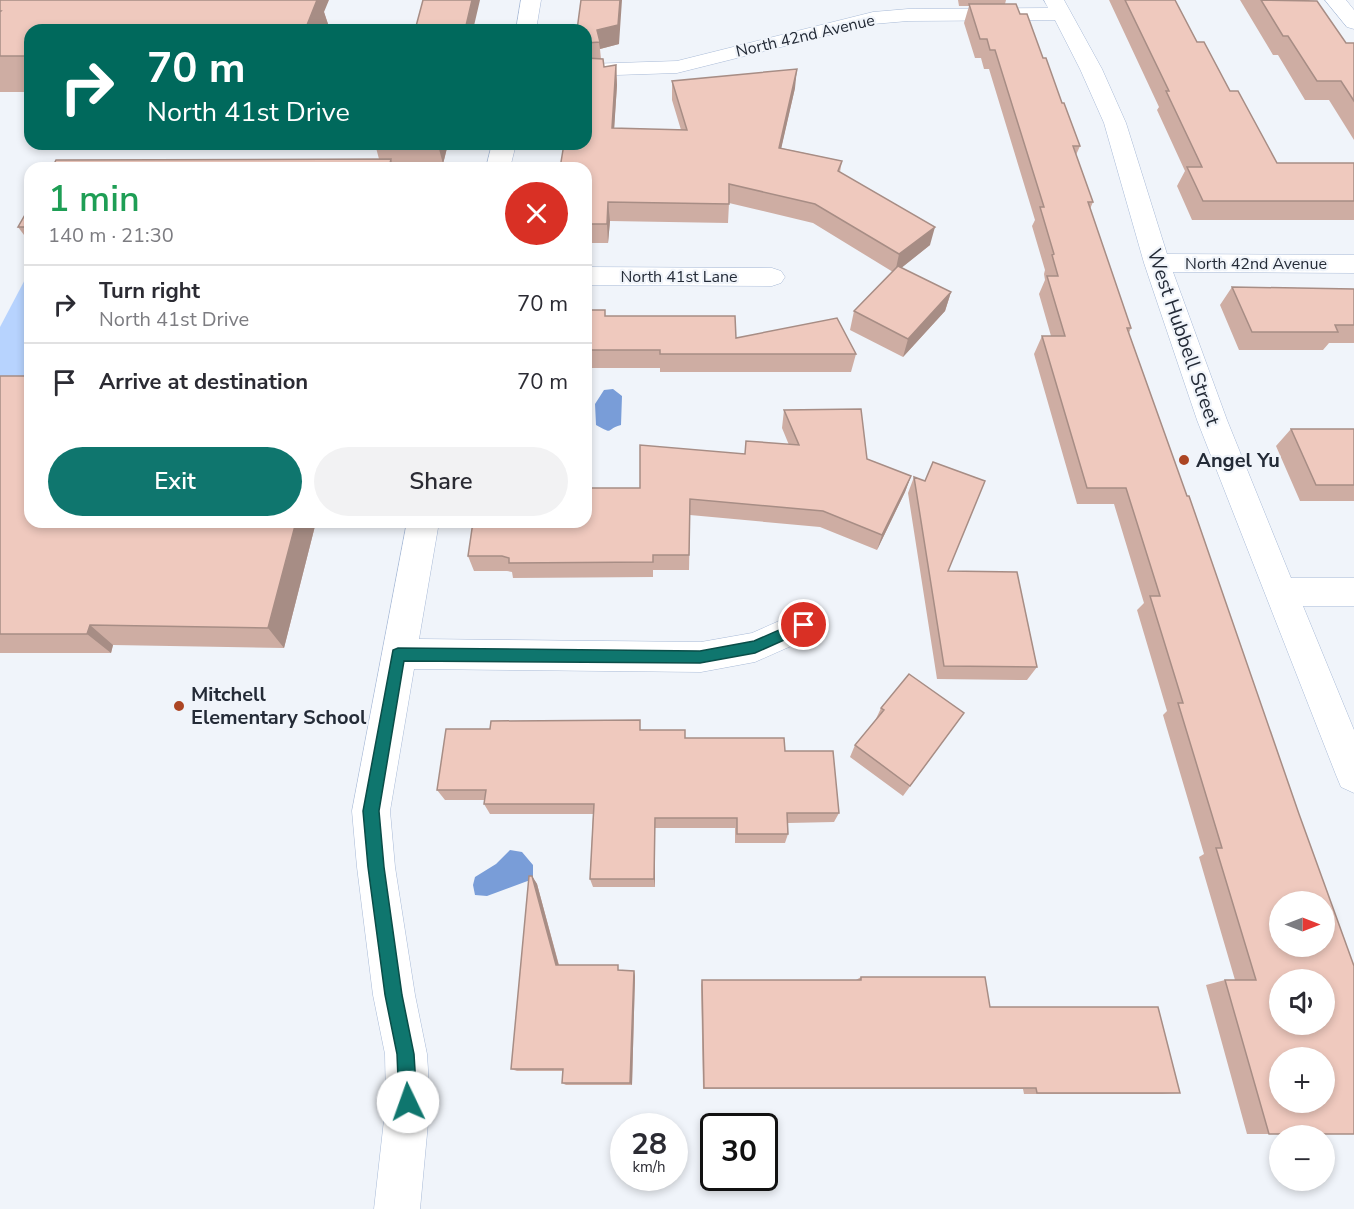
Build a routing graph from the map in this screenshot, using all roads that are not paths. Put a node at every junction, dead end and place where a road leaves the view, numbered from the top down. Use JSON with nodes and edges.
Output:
{"nodes":[{"id":1,"x":531,"y":0,"type":"edge"},
{"id":2,"x":1335,"y":0,"type":"edge"},
{"id":3,"x":1058,"y":7,"type":"edge"},
{"id":4,"x":1354,"y":23,"type":"edge"},
{"id":5,"x":527,"y":24,"type":"edge"},
{"id":6,"x":592,"y":70,"type":"edge"},
{"id":7,"x":1157,"y":263,"type":"junction"},
{"id":8,"x":1354,"y":264,"type":"edge"},
{"id":9,"x":592,"y":276,"type":"edge"},
{"id":10,"x":772,"y":277,"type":"dead end"},
{"id":11,"x":422,"y":528,"type":"edge"},
{"id":12,"x":1282,"y":592,"type":"junction"},
{"id":13,"x":1354,"y":592,"type":"edge"},
{"id":14,"x":804,"y":625,"type":"dead end"},
{"id":15,"x":398,"y":654,"type":"junction"},
{"id":16,"x":1354,"y":775,"type":"edge"},
{"id":17,"x":397,"y":1209,"type":"edge"}],
"edges":[{"from":1,"to":5,"type":"street"},
{"from":2,"to":4,"type":"street"},
{"from":3,"to":6,"type":"street","name":"North 42nd Avenue"},
{"from":3,"to":7,"type":"street","name":"West Hubbell Street"},
{"from":7,"to":8,"type":"street","name":"North 42nd Avenue"},
{"from":7,"to":12,"type":"street","name":"West Hubbell Street"},
{"from":9,"to":10,"type":"street","name":"North 41st Lane"},
{"from":11,"to":15,"type":"street"},
{"from":12,"to":13,"type":"street"},
{"from":12,"to":16,"type":"street","name":"West Hubbell Street"},
{"from":14,"to":15,"type":"street"},
{"from":15,"to":17,"type":"street"}]}
